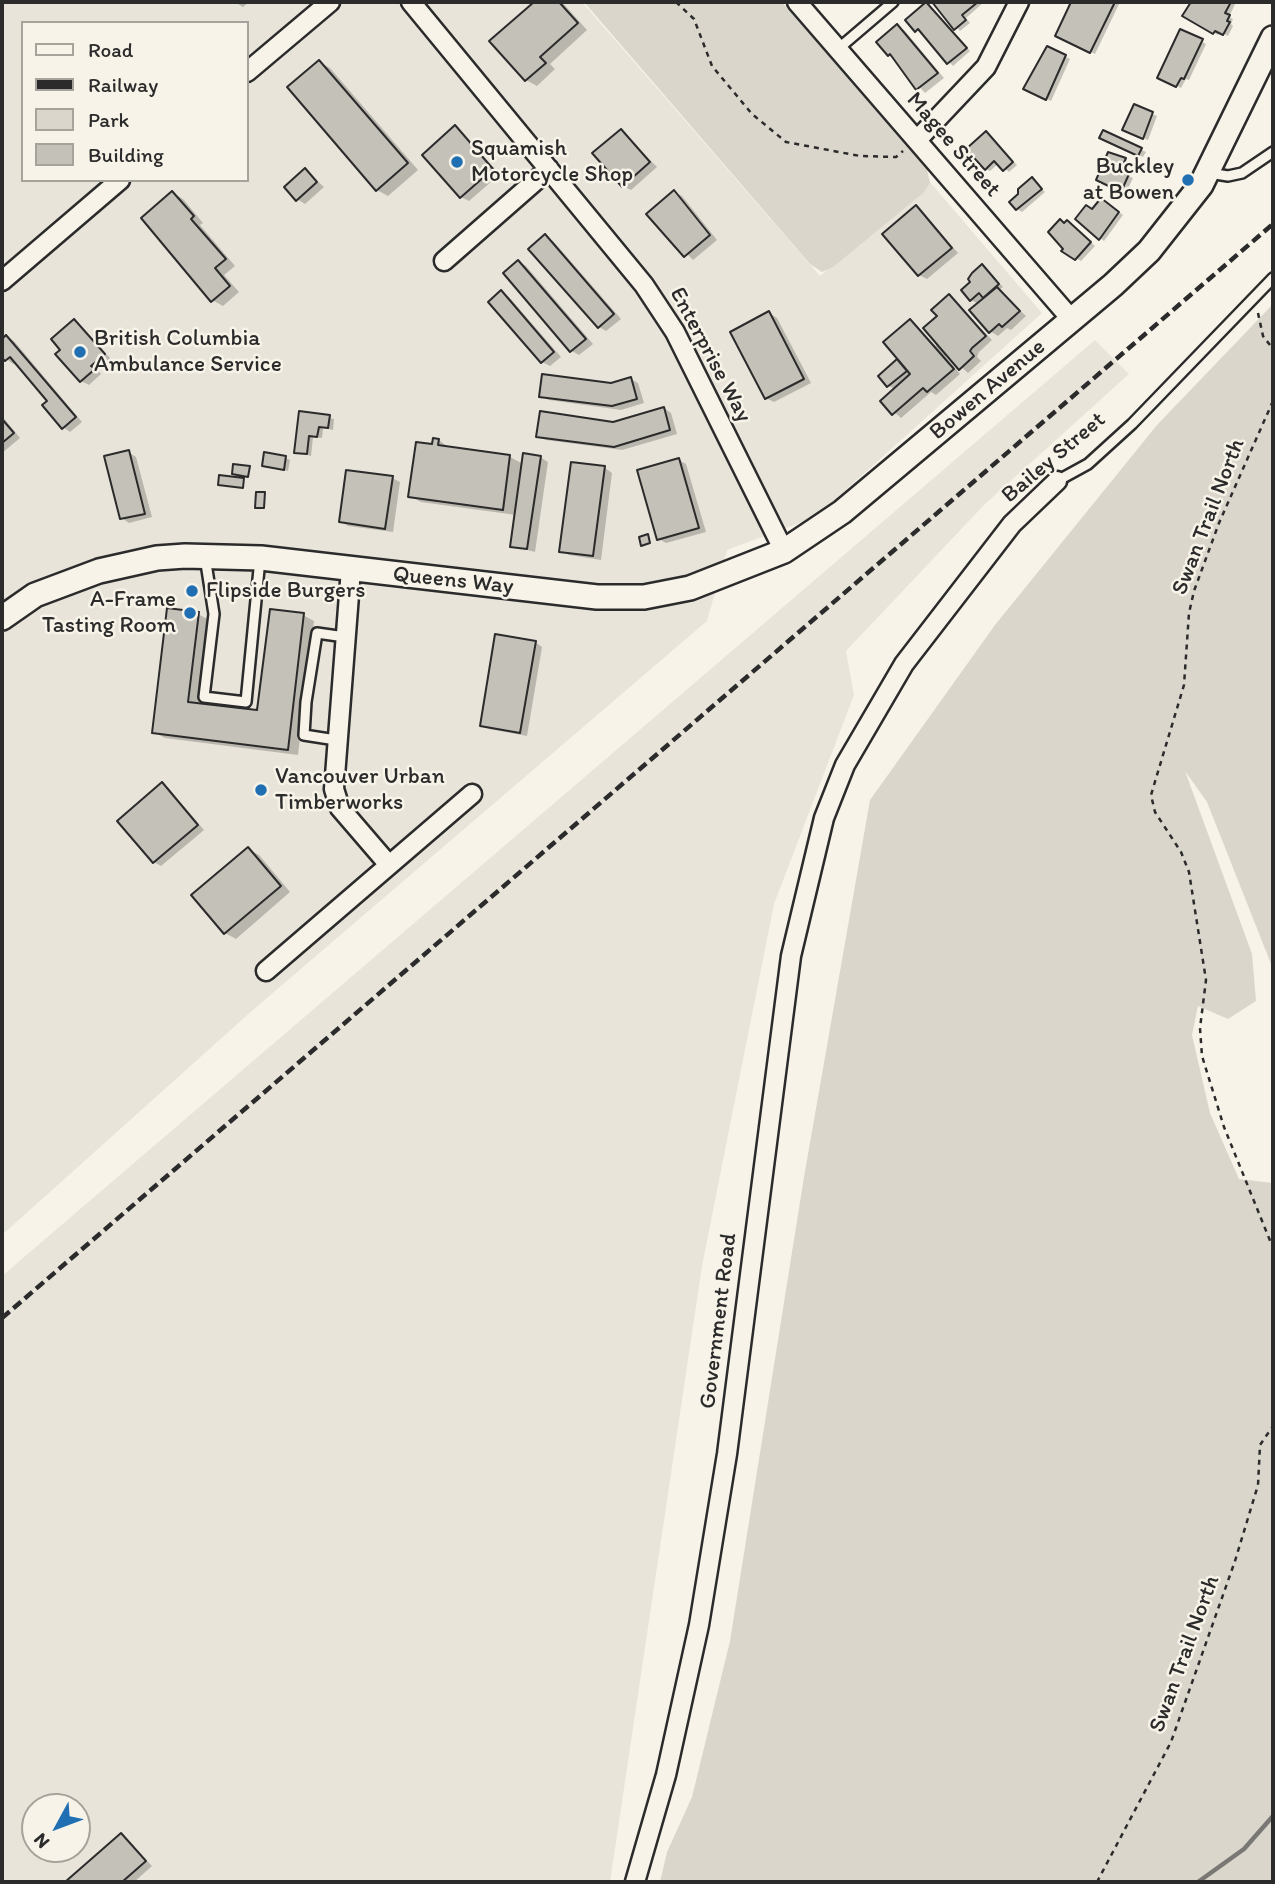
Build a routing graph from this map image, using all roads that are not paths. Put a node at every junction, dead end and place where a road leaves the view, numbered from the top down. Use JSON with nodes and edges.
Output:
{"nodes":[{"id":1,"x":330,"y":2,"type":"edge"},
{"id":2,"x":411,"y":2,"type":"edge"},
{"id":3,"x":797,"y":2,"type":"edge"},
{"id":4,"x":893,"y":2,"type":"edge"},
{"id":5,"x":1019,"y":2,"type":"edge"},
{"id":6,"x":1273,"y":38,"type":"edge"},
{"id":7,"x":838,"y":48,"type":"junction"},
{"id":8,"x":248,"y":71,"type":"edge"},
{"id":9,"x":917,"y":140,"type":"junction"},
{"id":10,"x":1273,"y":152,"type":"edge"},
{"id":11,"x":549,"y":169,"type":"junction"},
{"id":12,"x":1208,"y":173,"type":"junction"},
{"id":13,"x":118,"y":182,"type":"edge"},
{"id":14,"x":444,"y":261,"type":"dead end"},
{"id":15,"x":1273,"y":278,"type":"edge"},
{"id":16,"x":2,"y":281,"type":"edge"},
{"id":17,"x":1072,"y":320,"type":"junction"},
{"id":18,"x":1057,"y":481,"type":"joint"},
{"id":19,"x":784,"y":551,"type":"junction"},
{"id":20,"x":205,"y":555,"type":"junction"},
{"id":21,"x":261,"y":558,"type":"junction"},
{"id":22,"x":351,"y":569,"type":"junction"},
{"id":23,"x":2,"y":618,"type":"edge"},
{"id":24,"x":345,"y":636,"type":"junction"},
{"id":25,"x":336,"y":740,"type":"junction"},
{"id":26,"x":845,"y":765,"type":"joint"},
{"id":27,"x":472,"y":794,"type":"dead end"},
{"id":28,"x":390,"y":865,"type":"junction"},
{"id":29,"x":266,"y":971,"type":"dead end"},
{"id":30,"x":635,"y":1882,"type":"edge"}],
"edges":[{"from":1,"to":8,"type":"street"},
{"from":2,"to":11,"type":"street","name":"Enterprise Way"},
{"from":3,"to":7,"type":"street","name":"Magee Street"},
{"from":4,"to":7,"type":"lane"},
{"from":5,"to":9,"type":"street"},
{"from":6,"to":12,"type":"street","name":"Bowen Avenue"},
{"from":7,"to":9,"type":"street","name":"Magee Street"},
{"from":9,"to":17,"type":"street","name":"Magee Street"},
{"from":10,"to":12,"type":"lane"},
{"from":11,"to":14,"type":"street"},
{"from":11,"to":19,"type":"street","name":"Enterprise Way"},
{"from":12,"to":17,"type":"street","name":"Bowen Avenue"},
{"from":13,"to":16,"type":"street"},
{"from":15,"to":18,"type":"lane","name":"Bailey Street"},
{"from":17,"to":19,"type":"street","name":"Bowen Avenue"},
{"from":18,"to":26,"type":"street","name":"Bailey Street"},
{"from":19,"to":22,"type":"street","name":"Queens Way"},
{"from":20,"to":21,"type":"street","name":"Queens Way"},
{"from":20,"to":21,"type":"lane"},
{"from":20,"to":23,"type":"street","name":"Queens Way"},
{"from":21,"to":22,"type":"street","name":"Queens Way"},
{"from":22,"to":24,"type":"street"},
{"from":24,"to":25,"type":"street"},
{"from":24,"to":25,"type":"lane"},
{"from":25,"to":28,"type":"street"},
{"from":26,"to":30,"type":"street","name":"Government Road"},
{"from":27,"to":28,"type":"street"},
{"from":28,"to":29,"type":"street"}]}
